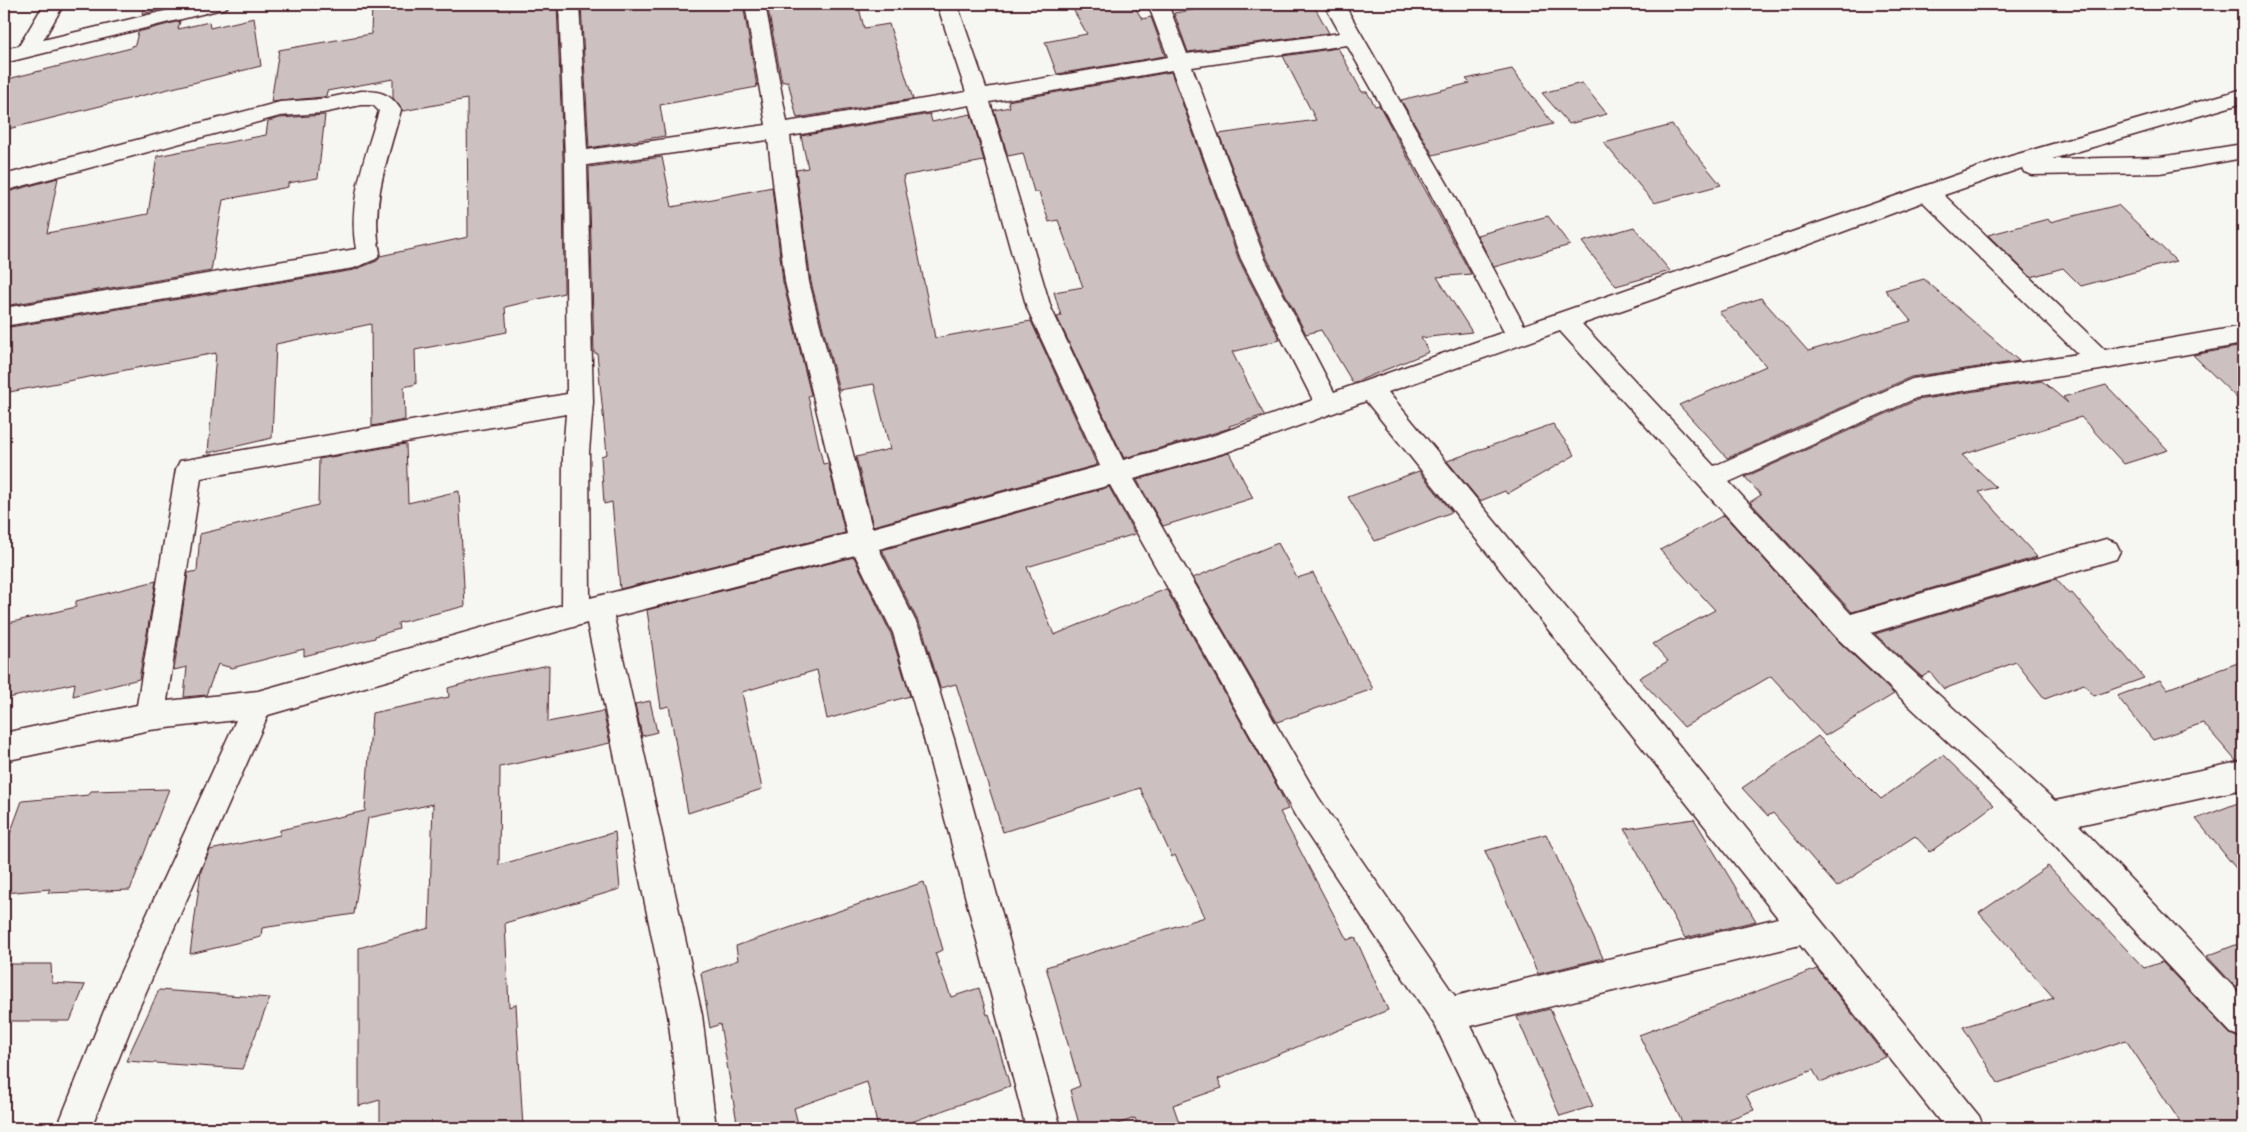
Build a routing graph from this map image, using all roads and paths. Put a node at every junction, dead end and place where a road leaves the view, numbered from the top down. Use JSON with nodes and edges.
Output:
{"nodes":[{"id":1,"x":54,"y":4,"type":"edge"},
{"id":2,"x":219,"y":4,"type":"edge"},
{"id":3,"x":569,"y":4,"type":"edge"},
{"id":4,"x":755,"y":4,"type":"edge"},
{"id":5,"x":947,"y":4,"type":"edge"},
{"id":6,"x":1158,"y":4,"type":"edge"},
{"id":7,"x":1334,"y":4,"type":"edge"},
{"id":8,"x":1353,"y":38,"type":"junction"},
{"id":9,"x":26,"y":51,"type":"junction"},
{"id":10,"x":4,"y":56,"type":"edge"},
{"id":11,"x":1180,"y":62,"type":"junction"},
{"id":12,"x":2243,"y":96,"type":"edge"},
{"id":13,"x":978,"y":97,"type":"junction"},
{"id":14,"x":778,"y":130,"type":"junction"},
{"id":15,"x":2243,"y":151,"type":"edge"},
{"id":16,"x":576,"y":159,"type":"junction"},
{"id":17,"x":2000,"y":167,"type":"junction"},
{"id":18,"x":4,"y":183,"type":"edge"},
{"id":19,"x":1927,"y":192,"type":"junction"},
{"id":20,"x":4,"y":317,"type":"edge"},
{"id":21,"x":1564,"y":320,"type":"junction"},
{"id":22,"x":2243,"y":335,"type":"edge"},
{"id":23,"x":1518,"y":336,"type":"junction"},
{"id":24,"x":2100,"y":360,"type":"junction"},
{"id":25,"x":1371,"y":389,"type":"junction"},
{"id":26,"x":580,"y":402,"type":"junction"},
{"id":27,"x":1328,"y":405,"type":"junction"},
{"id":28,"x":1117,"y":474,"type":"junction"},
{"id":29,"x":1710,"y":479,"type":"junction"},
{"id":30,"x":862,"y":542,"type":"junction"},
{"id":31,"x":2106,"y":551,"type":"dead end"},
{"id":32,"x":587,"y":611,"type":"junction"},
{"id":33,"x":1846,"y":628,"type":"junction"},
{"id":34,"x":258,"y":704,"type":"junction"},
{"id":35,"x":150,"y":716,"type":"junction"},
{"id":36,"x":4,"y":747,"type":"edge"},
{"id":37,"x":2243,"y":775,"type":"edge"},
{"id":38,"x":2050,"y":817,"type":"junction"},
{"id":39,"x":1806,"y":927,"type":"junction"},
{"id":40,"x":1448,"y":1015,"type":"junction"},
{"id":41,"x":2243,"y":1021,"type":"edge"},
{"id":42,"x":74,"y":1128,"type":"edge"},
{"id":43,"x":699,"y":1128,"type":"edge"},
{"id":44,"x":1044,"y":1128,"type":"edge"},
{"id":45,"x":1502,"y":1128,"type":"edge"},
{"id":46,"x":1967,"y":1128,"type":"edge"}],
"edges":[{"from":1,"to":9,"type":"street"},
{"from":2,"to":9,"type":"street"},
{"from":3,"to":16,"type":"street"},
{"from":4,"to":14,"type":"street"},
{"from":5,"to":13,"type":"street"},
{"from":6,"to":11,"type":"street"},
{"from":7,"to":8,"type":"street"},
{"from":8,"to":11,"type":"street"},
{"from":8,"to":23,"type":"street"},
{"from":9,"to":10,"type":"street"},
{"from":11,"to":13,"type":"street"},
{"from":11,"to":27,"type":"street"},
{"from":12,"to":17,"type":"street"},
{"from":13,"to":14,"type":"street"},
{"from":13,"to":28,"type":"street"},
{"from":14,"to":16,"type":"street"},
{"from":14,"to":30,"type":"street"},
{"from":15,"to":17,"type":"street"},
{"from":16,"to":26,"type":"street"},
{"from":17,"to":19,"type":"street"},
{"from":18,"to":20,"type":"street"},
{"from":19,"to":21,"type":"street"},
{"from":19,"to":24,"type":"street"},
{"from":21,"to":23,"type":"street"},
{"from":21,"to":29,"type":"street"},
{"from":22,"to":24,"type":"street"},
{"from":23,"to":25,"type":"street"},
{"from":24,"to":29,"type":"street"},
{"from":25,"to":27,"type":"street"},
{"from":25,"to":39,"type":"street"},
{"from":26,"to":32,"type":"street"},
{"from":26,"to":35,"type":"street"},
{"from":27,"to":28,"type":"street"},
{"from":28,"to":30,"type":"street"},
{"from":28,"to":40,"type":"street"},
{"from":29,"to":33,"type":"street"},
{"from":30,"to":32,"type":"street"},
{"from":30,"to":44,"type":"street"},
{"from":31,"to":33,"type":"street"},
{"from":32,"to":34,"type":"street"},
{"from":32,"to":43,"type":"street"},
{"from":33,"to":38,"type":"street"},
{"from":34,"to":35,"type":"street"},
{"from":34,"to":42,"type":"street"},
{"from":35,"to":36,"type":"street"},
{"from":37,"to":38,"type":"street"},
{"from":38,"to":41,"type":"street"},
{"from":39,"to":40,"type":"street"},
{"from":39,"to":46,"type":"street"},
{"from":40,"to":45,"type":"street"}]}
